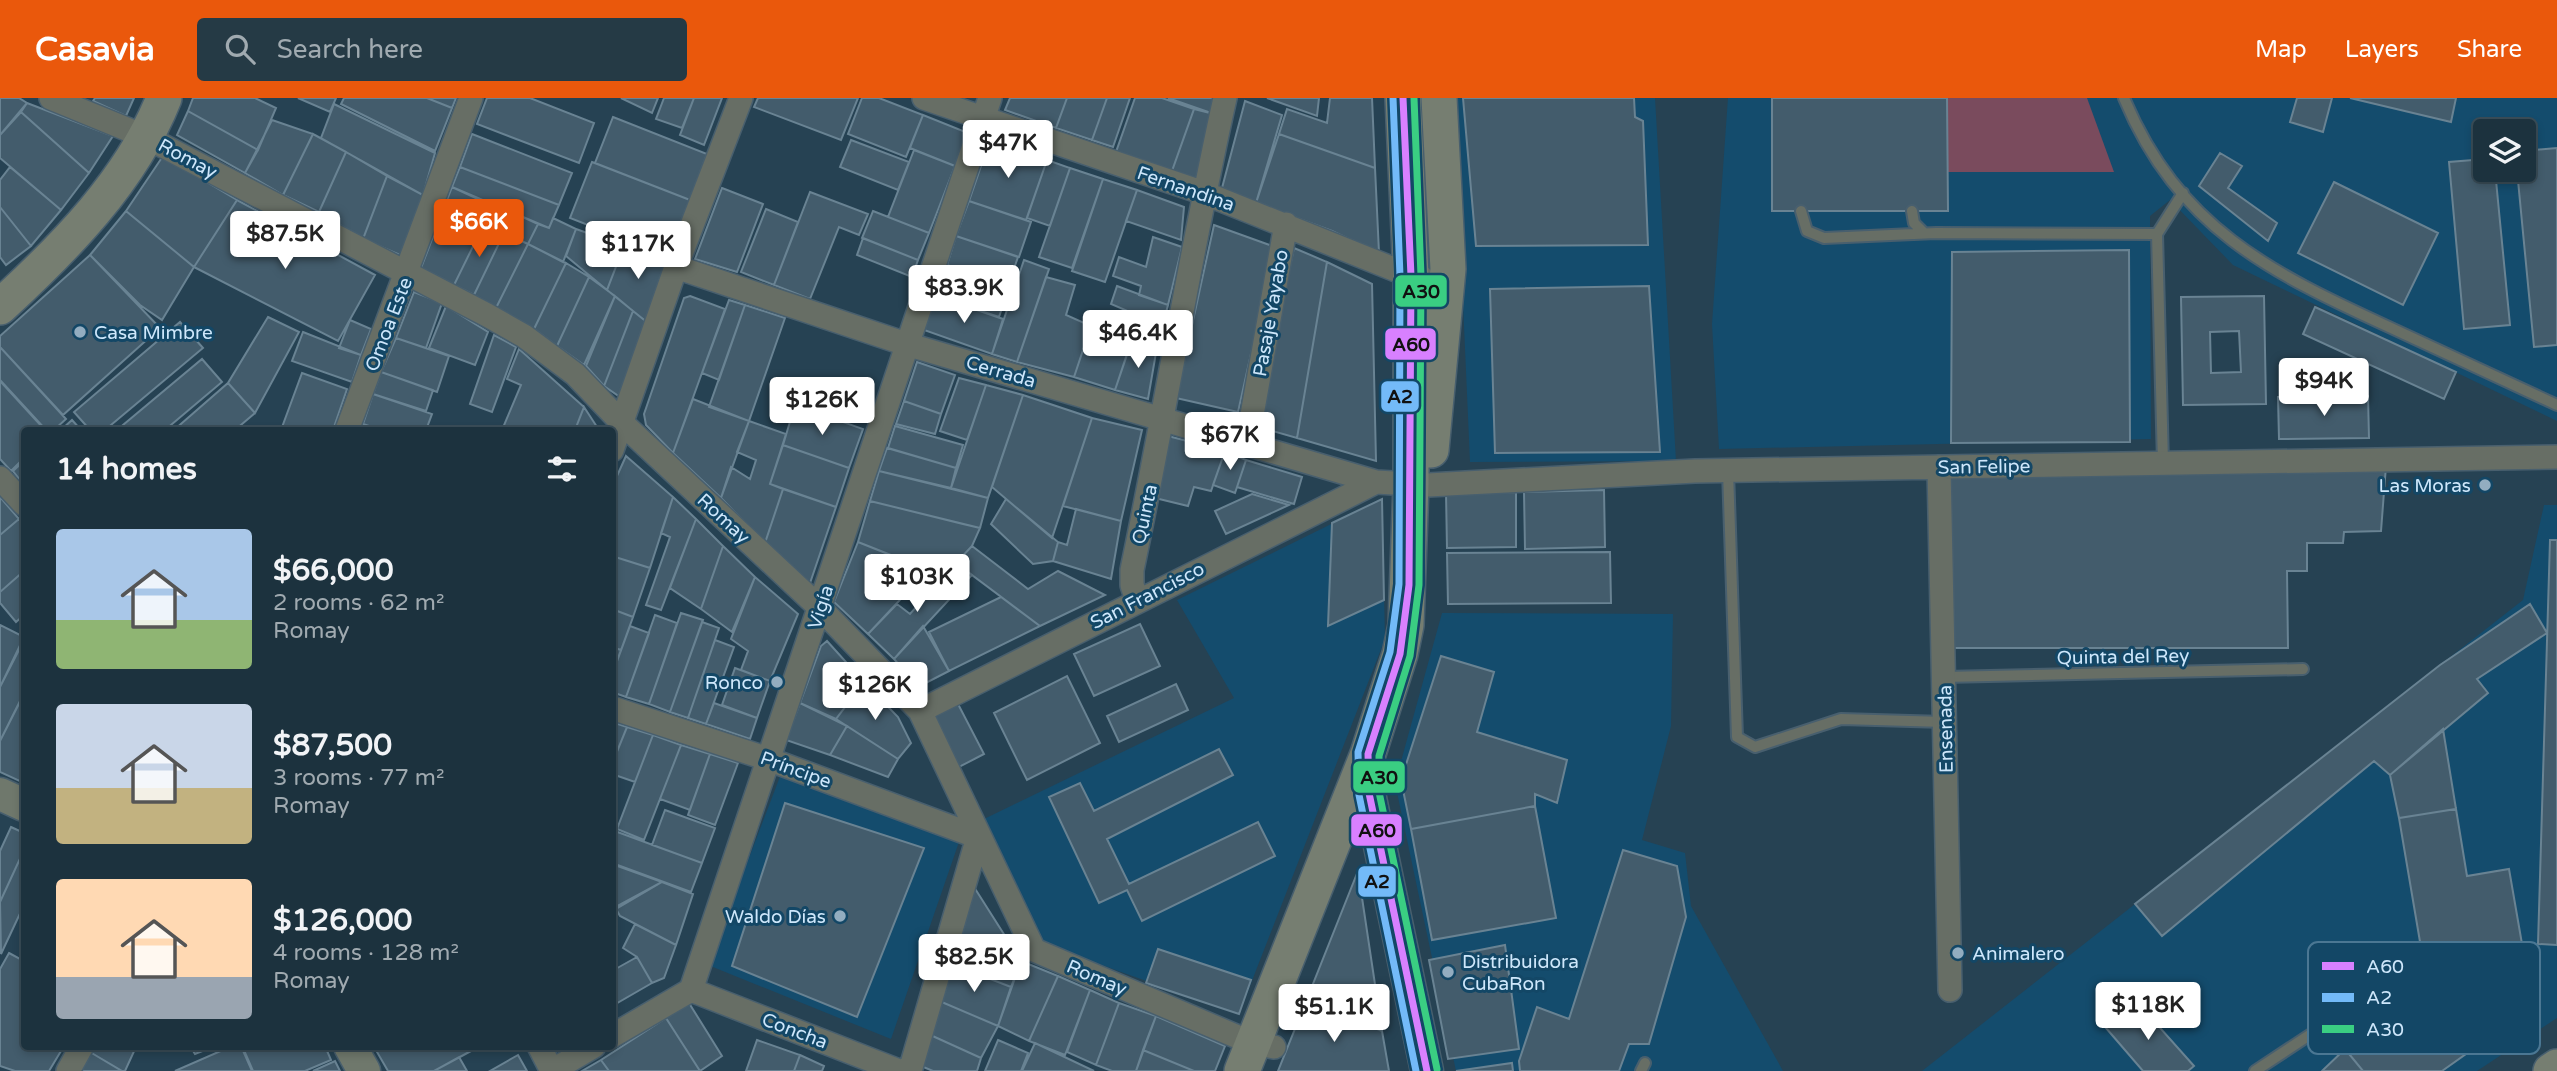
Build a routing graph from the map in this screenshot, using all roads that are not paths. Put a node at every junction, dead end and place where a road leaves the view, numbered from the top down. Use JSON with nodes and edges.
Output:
{"nodes":[{"id":1,"x":51,"y":98,"type":"edge"},
{"id":2,"x":164,"y":98,"type":"edge"},
{"id":3,"x":471,"y":98,"type":"edge"},
{"id":4,"x":741,"y":98,"type":"edge"},
{"id":5,"x":924,"y":98,"type":"edge"},
{"id":6,"x":990,"y":98,"type":"edge"},
{"id":7,"x":1225,"y":98,"type":"edge"},
{"id":8,"x":1403,"y":98,"type":"edge"},
{"id":9,"x":1439,"y":98,"type":"edge"},
{"id":10,"x":2127,"y":101,"type":"edge"},
{"id":11,"x":981,"y":120,"type":"junction"},
{"id":12,"x":146,"y":136,"type":"junction"},
{"id":13,"x":1203,"y":193,"type":"junction"},
{"id":14,"x":2183,"y":193,"type":"junction"},
{"id":15,"x":1801,"y":211,"type":"dead end"},
{"id":16,"x":1912,"y":211,"type":"dead end"},
{"id":17,"x":1286,"y":224,"type":"junction"},
{"id":18,"x":1924,"y":233,"type":"junction"},
{"id":19,"x":2157,"y":234,"type":"junction"},
{"id":20,"x":676,"y":267,"type":"junction"},
{"id":21,"x":407,"y":274,"type":"junction"},
{"id":22,"x":1411,"y":276,"type":"junction"},
{"id":23,"x":1447,"y":279,"type":"junction"},
{"id":24,"x":0,"y":307,"type":"edge"},
{"id":25,"x":906,"y":344,"type":"junction"},
{"id":26,"x":2557,"y":405,"type":"edge"},
{"id":27,"x":1163,"y":419,"type":"junction"},
{"id":28,"x":622,"y":423,"type":"junction"},
{"id":29,"x":348,"y":427,"type":"edge"},
{"id":30,"x":616,"y":439,"type":"edge"},
{"id":31,"x":1247,"y":443,"type":"junction"},
{"id":32,"x":2557,"y":457,"type":"edge"},
{"id":33,"x":2164,"y":463,"type":"junction"},
{"id":34,"x":1939,"y":467,"type":"junction"},
{"id":35,"x":1728,"y":471,"type":"junction"},
{"id":36,"x":0,"y":478,"type":"edge"},
{"id":37,"x":1376,"y":482,"type":"junction"},
{"id":38,"x":1420,"y":484,"type":"junction"},
{"id":39,"x":21,"y":501,"type":"edge"},
{"id":40,"x":1137,"y":600,"type":"junction"},
{"id":41,"x":820,"y":608,"type":"junction"},
{"id":42,"x":2303,"y":669,"type":"dead end"},
{"id":43,"x":1944,"y":677,"type":"junction"},
{"id":44,"x":616,"y":709,"type":"edge"},
{"id":45,"x":920,"y":711,"type":"junction"},
{"id":46,"x":1945,"y":722,"type":"junction"},
{"id":47,"x":1368,"y":754,"type":"junction"},
{"id":48,"x":768,"y":759,"type":"junction"},
{"id":49,"x":1369,"y":793,"type":"junction"},
{"id":50,"x":0,"y":794,"type":"edge"},
{"id":51,"x":21,"y":804,"type":"edge"},
{"id":52,"x":978,"y":837,"type":"junction"},
{"id":53,"x":691,"y":990,"type":"junction"},
{"id":54,"x":1950,"y":990,"type":"dead end"},
{"id":55,"x":616,"y":1033,"type":"edge"},
{"id":56,"x":2308,"y":1036,"type":"edge"},
{"id":57,"x":80,"y":1050,"type":"edge"},
{"id":58,"x":352,"y":1050,"type":"edge"},
{"id":59,"x":541,"y":1050,"type":"edge"},
{"id":60,"x":587,"y":1050,"type":"edge"},
{"id":61,"x":1258,"y":1058,"type":"edge"},
{"id":62,"x":2557,"y":1067,"type":"edge"},
{"id":63,"x":68,"y":1071,"type":"edge"},
{"id":64,"x":364,"y":1071,"type":"edge"},
{"id":65,"x":552,"y":1071,"type":"edge"},
{"id":66,"x":899,"y":1071,"type":"edge"},
{"id":67,"x":911,"y":1071,"type":"edge"},
{"id":68,"x":1427,"y":1071,"type":"edge"},
{"id":69,"x":2255,"y":1071,"type":"edge"},
{"id":70,"x":2551,"y":1071,"type":"edge"}],
"edges":[{"from":1,"to":12,"type":"street","name":"Romay"},
{"from":2,"to":12,"type":"main road"},
{"from":3,"to":21,"type":"street","name":"Omoa Este"},
{"from":4,"to":20,"type":"street"},
{"from":5,"to":11,"type":"street","name":"Fernandina"},
{"from":6,"to":11,"type":"street","name":"Vigía"},
{"from":7,"to":13,"type":"street","name":"Quinta"},
{"from":8,"to":22,"type":"main road"},
{"from":9,"to":23,"type":"main road"},
{"from":10,"to":14,"type":"lane"},
{"from":11,"to":13,"type":"street","name":"Fernandina"},
{"from":11,"to":25,"type":"street","name":"Vigía"},
{"from":12,"to":21,"type":"street","name":"Romay"},
{"from":12,"to":24,"type":"main road"},
{"from":13,"to":17,"type":"street","name":"Fernandina"},
{"from":13,"to":27,"type":"street","name":"Quinta"},
{"from":14,"to":19,"type":"lane"},
{"from":14,"to":26,"type":"lane"},
{"from":15,"to":18,"type":"lane"},
{"from":16,"to":18,"type":"lane"},
{"from":17,"to":22,"type":"street","name":"Fernandina"},
{"from":17,"to":31,"type":"street","name":"Pasaje Yayabo"},
{"from":18,"to":19,"type":"lane"},
{"from":19,"to":33,"type":"lane"},
{"from":20,"to":25,"type":"street","name":"Cerrada"},
{"from":20,"to":28,"type":"street"},
{"from":21,"to":28,"type":"street","name":"Romay"},
{"from":21,"to":29,"type":"street","name":"Omoa Este"},
{"from":22,"to":23,"type":"street","name":"Fernandina"},
{"from":22,"to":38,"type":"main road"},
{"from":23,"to":38,"type":"main road"},
{"from":25,"to":27,"type":"street","name":"Cerrada"},
{"from":25,"to":41,"type":"street","name":"Vigía"},
{"from":27,"to":31,"type":"street","name":"Cerrada"},
{"from":27,"to":40,"type":"street","name":"Quinta"},
{"from":28,"to":30,"type":"street"},
{"from":28,"to":41,"type":"street","name":"Romay"},
{"from":31,"to":37,"type":"street","name":"Cerrada"},
{"from":32,"to":33,"type":"street","name":"San Felipe"},
{"from":33,"to":34,"type":"street","name":"San Felipe"},
{"from":34,"to":35,"type":"street","name":"San Felipe"},
{"from":34,"to":43,"type":"street","name":"Ensenada"},
{"from":35,"to":38,"type":"street","name":"San Felipe"},
{"from":35,"to":46,"type":"lane"},
{"from":36,"to":39,"type":"street"},
{"from":37,"to":38,"type":"street","name":"Cerrada"},
{"from":37,"to":40,"type":"street","name":"San Francisco"},
{"from":38,"to":47,"type":"main road"},
{"from":38,"to":49,"type":"main road"},
{"from":40,"to":45,"type":"street","name":"San Francisco"},
{"from":41,"to":45,"type":"street","name":"Romay"},
{"from":41,"to":48,"type":"street","name":"Vigía"},
{"from":42,"to":43,"type":"lane","name":"Quinta del Rey"},
{"from":43,"to":46,"type":"street","name":"Ensenada"},
{"from":44,"to":48,"type":"street","name":"Príncipe"},
{"from":45,"to":52,"type":"street","name":"Romay"},
{"from":46,"to":54,"type":"street","name":"Ensenada"},
{"from":47,"to":49,"type":"main road"},
{"from":47,"to":61,"type":"main road"},
{"from":48,"to":52,"type":"street","name":"Príncipe"},
{"from":48,"to":53,"type":"street","name":"Vigía"},
{"from":49,"to":61,"type":"main road"},
{"from":49,"to":68,"type":"main road"},
{"from":50,"to":51,"type":"main road"},
{"from":52,"to":61,"type":"street","name":"Romay"},
{"from":52,"to":67,"type":"street"},
{"from":53,"to":55,"type":"street"},
{"from":53,"to":66,"type":"street","name":"Concha"},
{"from":56,"to":69,"type":"lane"},
{"from":57,"to":63,"type":"street"},
{"from":58,"to":64,"type":"main road"},
{"from":59,"to":65,"type":"street"},
{"from":60,"to":65,"type":"street"},
{"from":62,"to":70,"type":"main road"}]}
